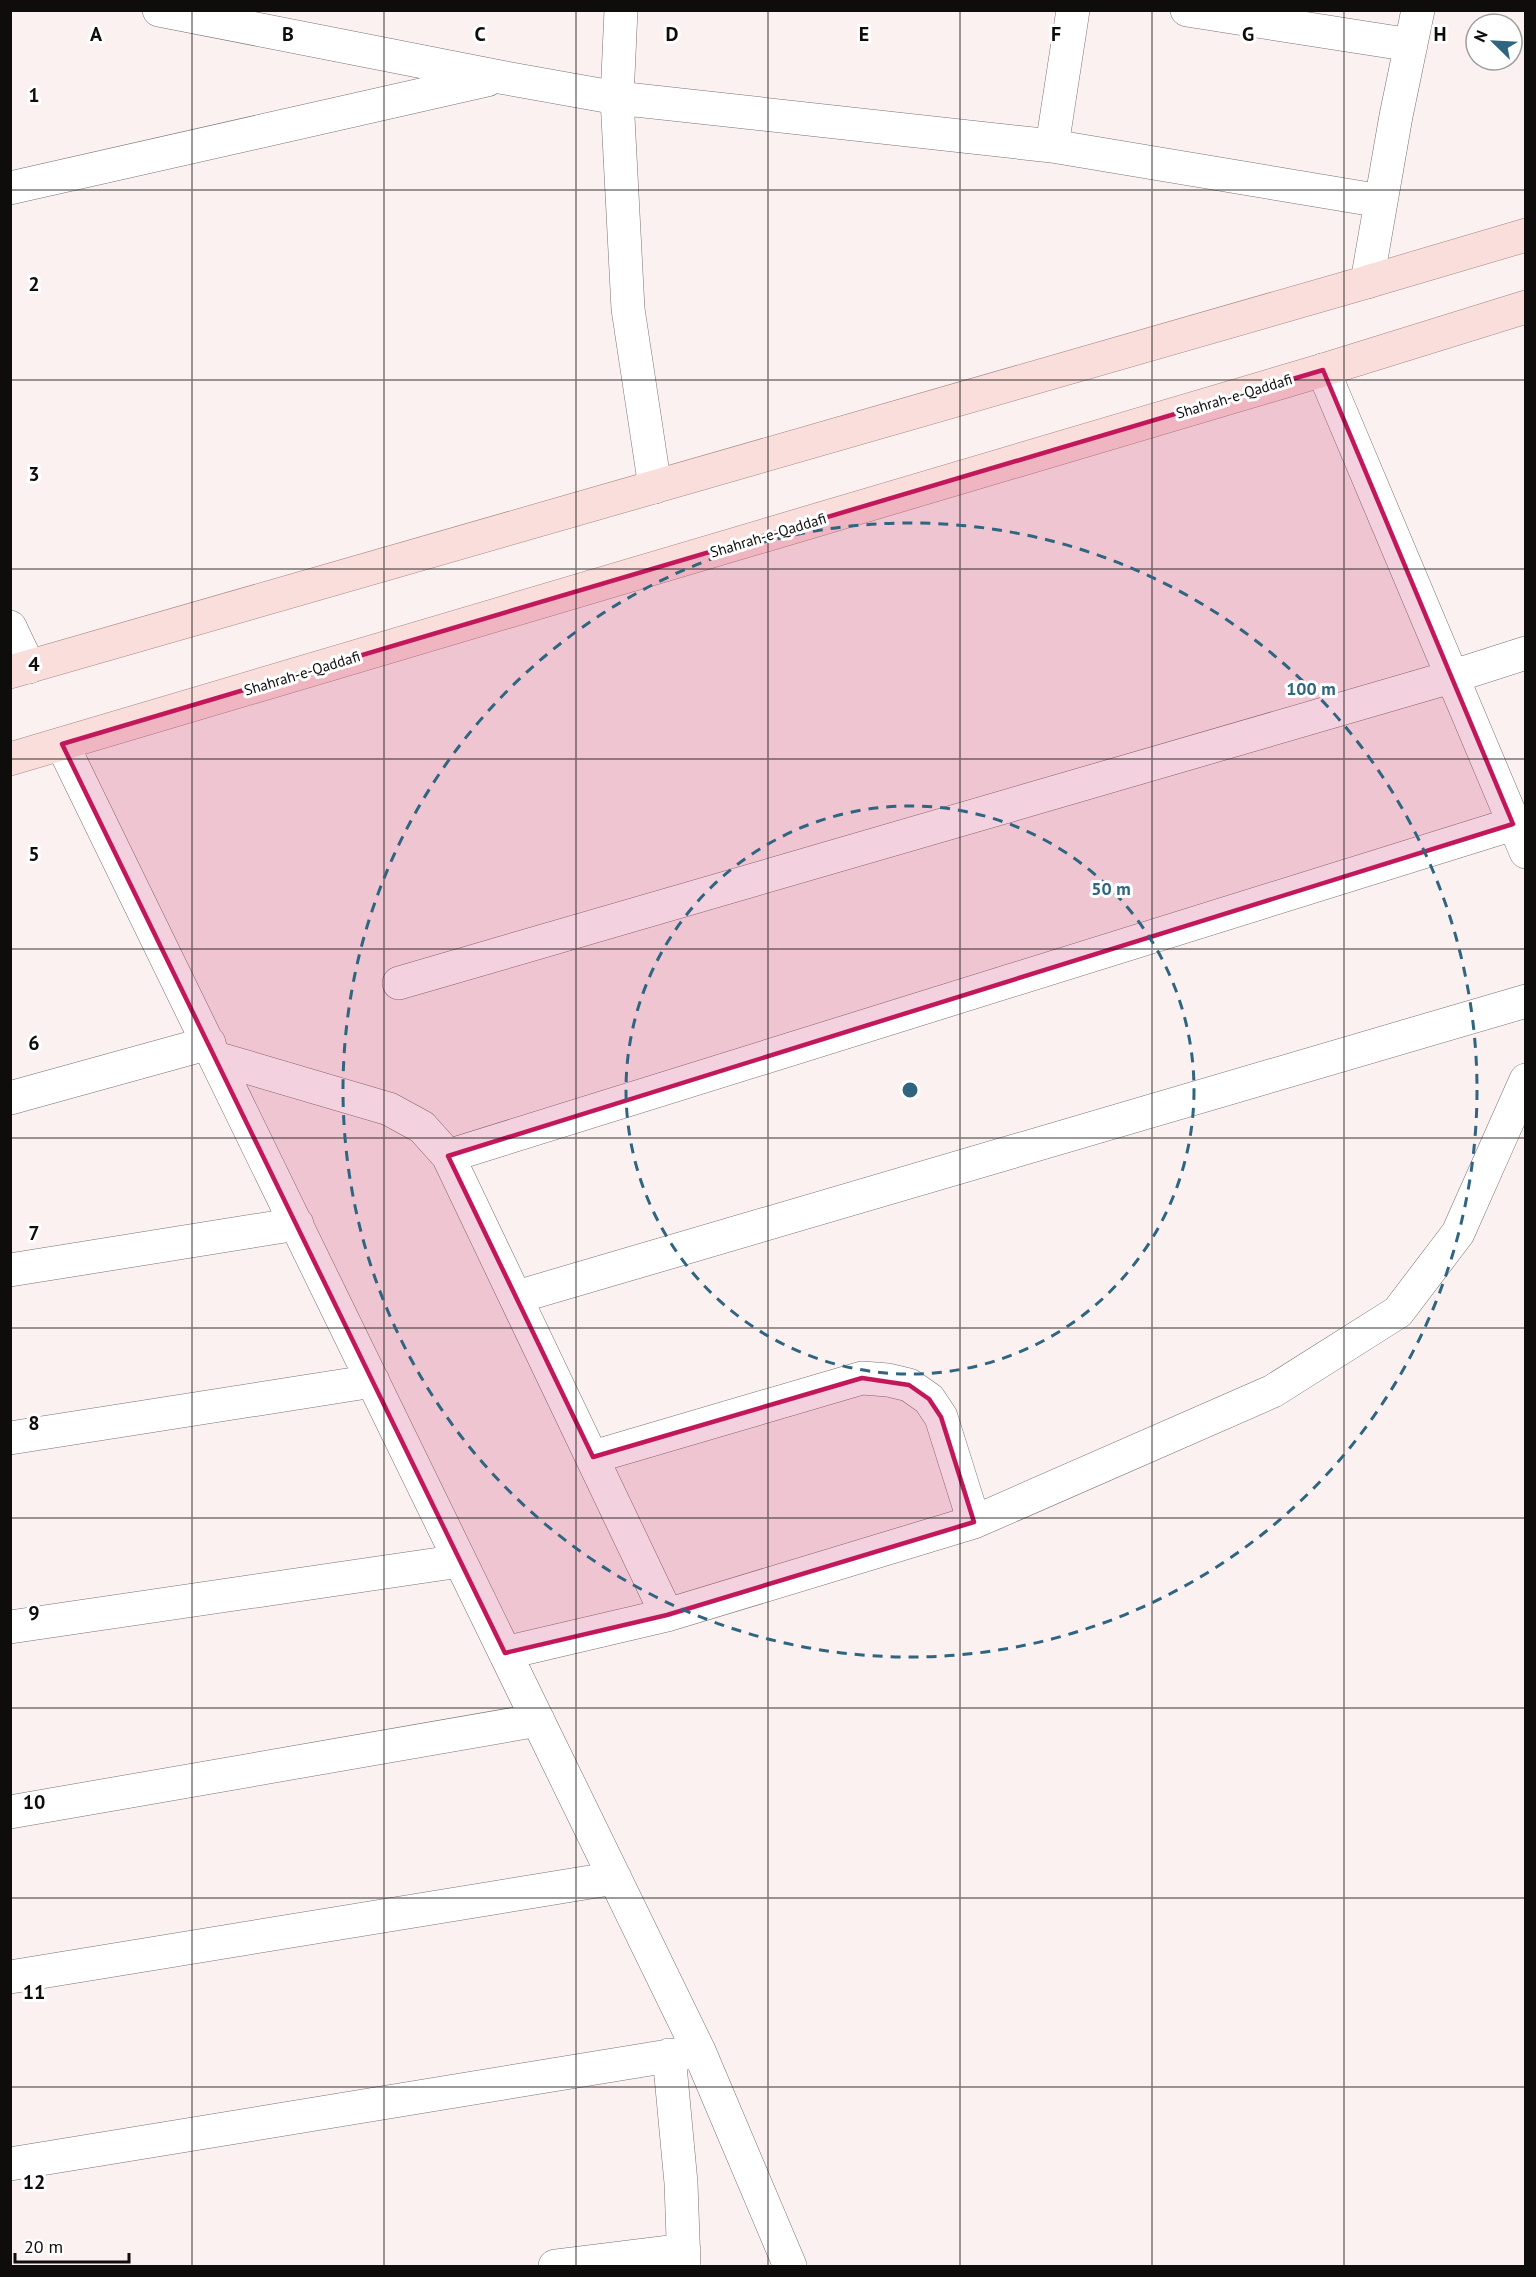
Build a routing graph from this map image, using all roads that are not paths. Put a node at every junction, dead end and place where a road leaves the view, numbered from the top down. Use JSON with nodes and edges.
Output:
{"nodes":[{"id":1,"x":159,"y":10,"type":"edge"},
{"id":2,"x":621,"y":10,"type":"edge"},
{"id":3,"x":1073,"y":10,"type":"edge"},
{"id":4,"x":1187,"y":10,"type":"edge"},
{"id":5,"x":1418,"y":10,"type":"edge"},
{"id":6,"x":1411,"y":45,"type":"junction"},
{"id":7,"x":500,"y":77,"type":"junction"},
{"id":8,"x":617,"y":98,"type":"junction"},
{"id":9,"x":1052,"y":146,"type":"junction"},
{"id":10,"x":10,"y":188,"type":"edge"},
{"id":11,"x":1381,"y":201,"type":"junction"},
{"id":12,"x":1526,"y":235,"type":"edge"},
{"id":13,"x":1367,"y":282,"type":"junction"},
{"id":14,"x":1526,"y":307,"type":"edge"},
{"id":15,"x":1323,"y":370,"type":"junction"},
{"id":16,"x":655,"y":487,"type":"junction"},
{"id":17,"x":10,"y":627,"type":"edge"},
{"id":18,"x":1526,"y":653,"type":"edge"},
{"id":19,"x":20,"y":670,"type":"edge"},
{"id":20,"x":1451,"y":677,"type":"junction"},
{"id":21,"x":62,"y":744,"type":"junction"},
{"id":22,"x":10,"y":759,"type":"edge"},
{"id":23,"x":1520,"y":838,"type":"edge"},
{"id":24,"x":399,"y":982,"type":"dead end"},
{"id":25,"x":1526,"y":1001,"type":"edge"},
{"id":26,"x":213,"y":1051,"type":"junction"},
{"id":27,"x":1526,"y":1080,"type":"edge"},
{"id":28,"x":10,"y":1098,"type":"edge"},
{"id":29,"x":448,"y":1156,"type":"junction"},
{"id":30,"x":297,"y":1224,"type":"junction"},
{"id":31,"x":10,"y":1270,"type":"edge"},
{"id":32,"x":517,"y":1297,"type":"junction"},
{"id":33,"x":373,"y":1381,"type":"junction"},
{"id":34,"x":10,"y":1438,"type":"edge"},
{"id":35,"x":593,"y":1457,"type":"junction"},
{"id":36,"x":974,"y":1522,"type":"junction"},
{"id":37,"x":460,"y":1561,"type":"junction"},
{"id":38,"x":667,"y":1615,"type":"junction"},
{"id":39,"x":10,"y":1628,"type":"edge"},
{"id":40,"x":505,"y":1653,"type":"junction"},
{"id":41,"x":538,"y":1720,"type":"junction"},
{"id":42,"x":10,"y":1812,"type":"edge"},
{"id":43,"x":615,"y":1878,"type":"junction"},
{"id":44,"x":10,"y":1977,"type":"edge"},
{"id":45,"x":684,"y":2053,"type":"junction"},
{"id":46,"x":10,"y":2164,"type":"edge"},
{"id":47,"x":684,"y":2258,"type":"edge"},
{"id":48,"x":555,"y":2266,"type":"edge"},
{"id":49,"x":790,"y":2266,"type":"edge"}],
"edges":[{"from":1,"to":7,"type":"street"},
{"from":2,"to":8,"type":"street"},
{"from":3,"to":9,"type":"street"},
{"from":4,"to":6,"type":"street"},
{"from":5,"to":6,"type":"street"},
{"from":6,"to":11,"type":"street"},
{"from":7,"to":8,"type":"street"},
{"from":7,"to":10,"type":"street"},
{"from":8,"to":9,"type":"street"},
{"from":8,"to":16,"type":"street"},
{"from":9,"to":11,"type":"street"},
{"from":11,"to":13,"type":"street"},
{"from":12,"to":13,"type":"main road"},
{"from":13,"to":16,"type":"main road"},
{"from":14,"to":15,"type":"main road","name":"Shahrah-e-Qaddafi"},
{"from":15,"to":20,"type":"street"},
{"from":15,"to":21,"type":"main road","name":"Shahrah-e-Qaddafi"},
{"from":16,"to":19,"type":"main road"},
{"from":17,"to":19,"type":"street"},
{"from":18,"to":20,"type":"street"},
{"from":20,"to":23,"type":"street"},
{"from":20,"to":24,"type":"street"},
{"from":21,"to":22,"type":"main road","name":"Shahrah-e-Qaddafi"},
{"from":21,"to":26,"type":"street"},
{"from":23,"to":29,"type":"street"},
{"from":25,"to":32,"type":"street"},
{"from":26,"to":28,"type":"street"},
{"from":26,"to":29,"type":"street"},
{"from":26,"to":30,"type":"street"},
{"from":27,"to":36,"type":"street"},
{"from":29,"to":32,"type":"street"},
{"from":30,"to":31,"type":"street"},
{"from":30,"to":33,"type":"street"},
{"from":32,"to":35,"type":"street"},
{"from":33,"to":34,"type":"street"},
{"from":33,"to":37,"type":"street"},
{"from":35,"to":36,"type":"street"},
{"from":35,"to":38,"type":"street"},
{"from":36,"to":38,"type":"street"},
{"from":37,"to":39,"type":"street"},
{"from":37,"to":40,"type":"street"},
{"from":38,"to":40,"type":"street"},
{"from":40,"to":41,"type":"street"},
{"from":41,"to":42,"type":"street"},
{"from":41,"to":43,"type":"street"},
{"from":43,"to":44,"type":"street"},
{"from":43,"to":45,"type":"street"},
{"from":45,"to":46,"type":"street"},
{"from":45,"to":47,"type":"street"},
{"from":45,"to":49,"type":"street"},
{"from":47,"to":48,"type":"street"}]}
